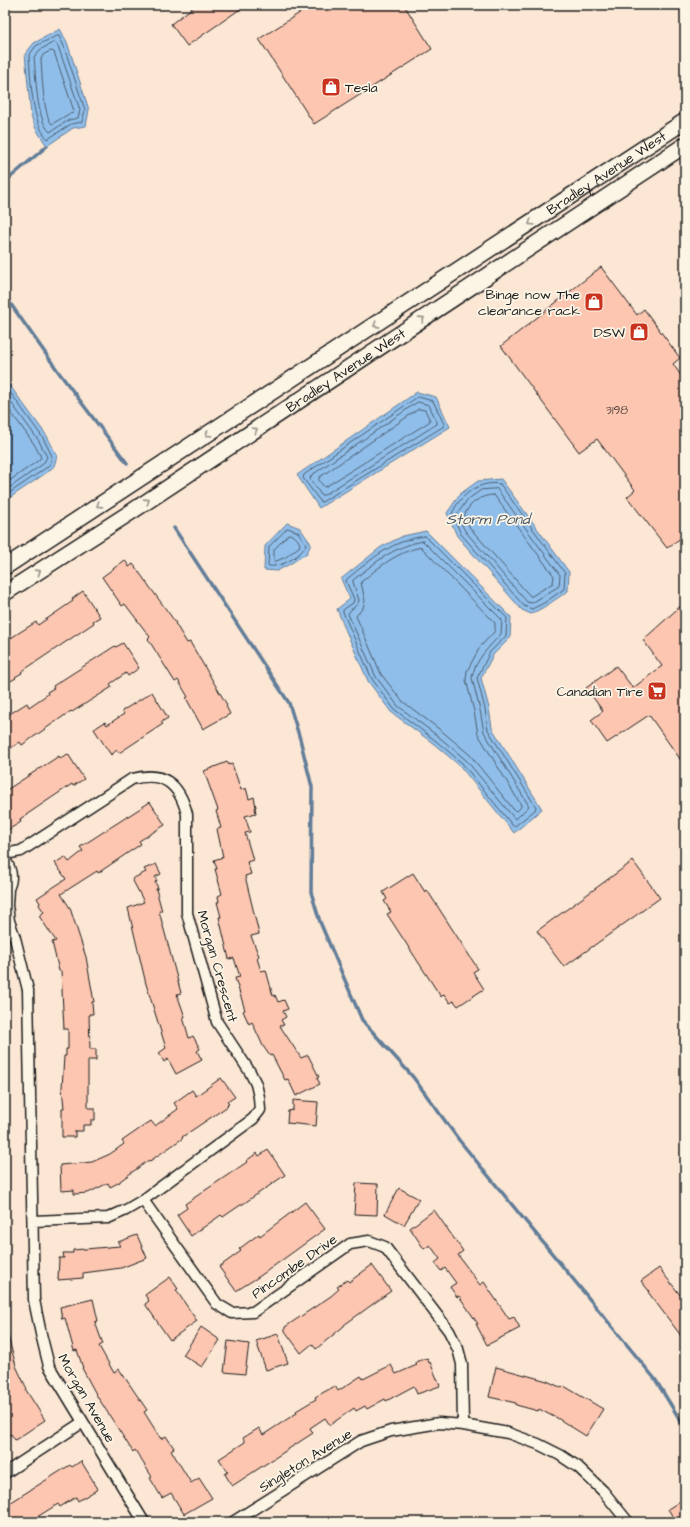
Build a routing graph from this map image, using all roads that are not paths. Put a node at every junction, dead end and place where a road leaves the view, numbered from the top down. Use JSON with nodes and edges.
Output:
{"nodes":[{"id":1,"x":685,"y":121,"type":"edge"},
{"id":2,"x":685,"y":145,"type":"edge"},
{"id":3,"x":5,"y":566,"type":"edge"},
{"id":4,"x":5,"y":593,"type":"edge"},
{"id":5,"x":21,"y":851,"type":"junction"},
{"id":6,"x":5,"y":854,"type":"edge"},
{"id":7,"x":5,"y":860,"type":"edge"},
{"id":8,"x":11,"y":875,"type":"junction"},
{"id":9,"x":7,"y":891,"type":"edge"},
{"id":10,"x":7,"y":920,"type":"edge"},
{"id":11,"x":143,"y":1200,"type":"junction"},
{"id":12,"x":33,"y":1221,"type":"junction"},
{"id":13,"x":83,"y":1422,"type":"junction"},
{"id":14,"x":463,"y":1425,"type":"junction"},
{"id":15,"x":5,"y":1473,"type":"edge"},
{"id":16,"x":144,"y":1522,"type":"edge"},
{"id":17,"x":233,"y":1522,"type":"edge"},
{"id":18,"x":627,"y":1522,"type":"edge"}],
"edges":[{"from":1,"to":3,"type":"main road","name":"Bradley Avenue West","one_way":true},
{"from":4,"to":2,"type":"main road","name":"Bradley Avenue West","one_way":true},
{"from":5,"to":6,"type":"street","name":"Morgan Crescent"},
{"from":5,"to":8,"type":"street"},
{"from":5,"to":11,"type":"street","name":"Morgan Crescent"},
{"from":7,"to":8,"type":"street"},
{"from":8,"to":9,"type":"street","name":"Morgan Avenue"},
{"from":9,"to":10,"type":"street","name":"Morgan Avenue"},
{"from":10,"to":12,"type":"street","name":"Morgan Avenue"},
{"from":11,"to":12,"type":"street","name":"Morgan Crescent"},
{"from":11,"to":14,"type":"street","name":"Pincombe Drive"},
{"from":12,"to":13,"type":"street","name":"Morgan Avenue"},
{"from":13,"to":15,"type":"street"},
{"from":13,"to":16,"type":"street","name":"Morgan Avenue"},
{"from":14,"to":17,"type":"street","name":"Singleton Avenue"},
{"from":14,"to":18,"type":"street","name":"Singleton Avenue"}]}
